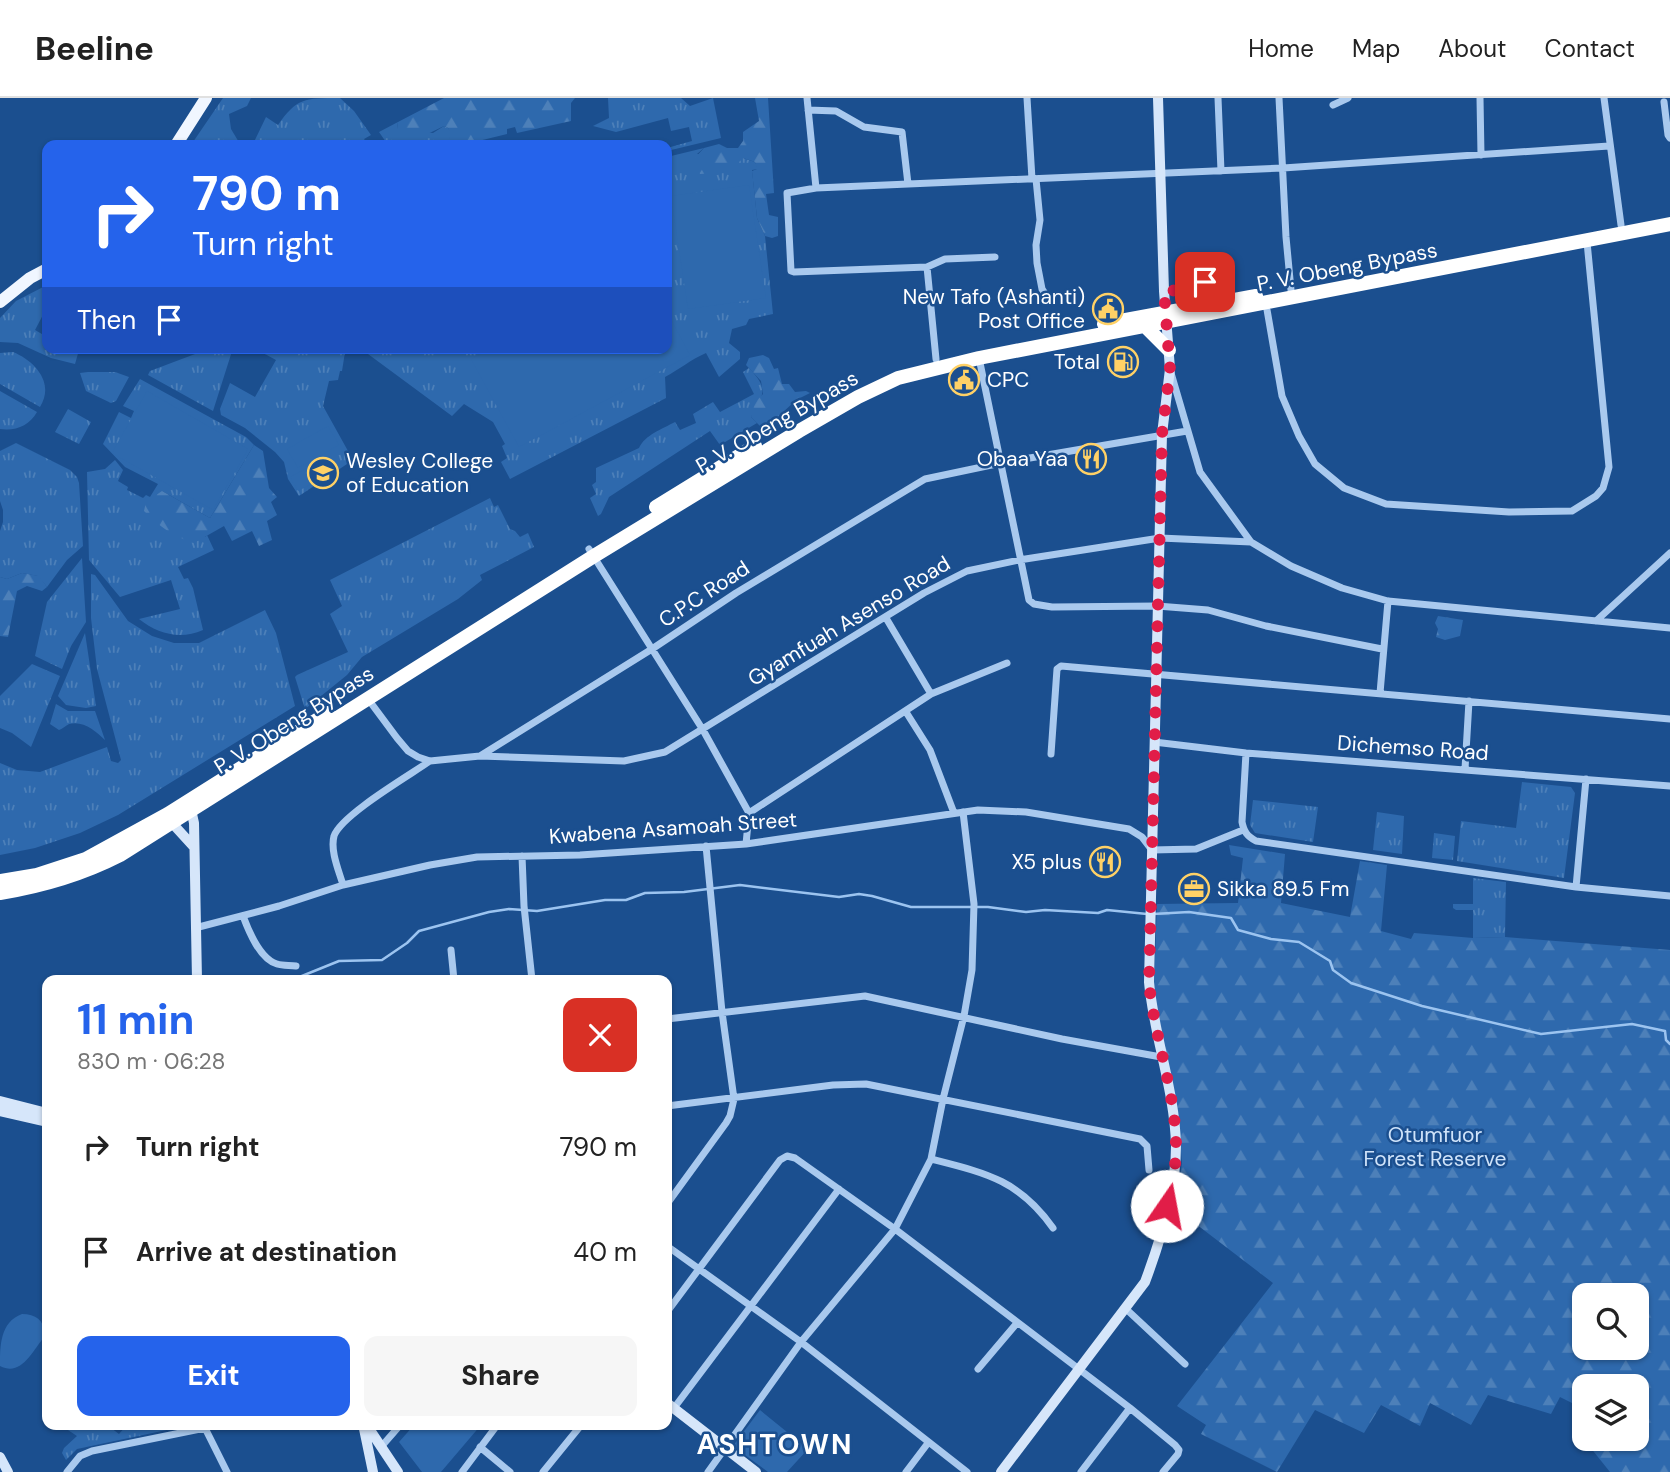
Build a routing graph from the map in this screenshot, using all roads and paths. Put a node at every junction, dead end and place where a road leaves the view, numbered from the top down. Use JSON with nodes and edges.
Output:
{"nodes":[{"id":1,"x":206,"y":98,"type":"edge"},
{"id":2,"x":807,"y":98,"type":"edge"},
{"id":3,"x":1027,"y":98,"type":"edge"},
{"id":4,"x":1158,"y":98,"type":"edge"},
{"id":5,"x":1217,"y":98,"type":"edge"},
{"id":6,"x":1279,"y":98,"type":"edge"},
{"id":7,"x":1348,"y":98,"type":"edge"},
{"id":8,"x":1480,"y":98,"type":"edge"},
{"id":9,"x":1604,"y":98,"type":"edge"},
{"id":10,"x":1664,"y":102,"type":"dead end"},
{"id":11,"x":1333,"y":105,"type":"dead end"},
{"id":12,"x":808,"y":110,"type":"junction"},
{"id":13,"x":1670,"y":138,"type":"edge"},
{"id":14,"x":179,"y":140,"type":"edge"},
{"id":15,"x":1609,"y":146,"type":"junction"},
{"id":16,"x":1481,"y":155,"type":"junction"},
{"id":17,"x":1283,"y":168,"type":"junction"},
{"id":18,"x":1221,"y":171,"type":"junction"},
{"id":19,"x":1160,"y":173,"type":"junction"},
{"id":20,"x":1034,"y":179,"type":"junction"},
{"id":21,"x":908,"y":184,"type":"junction"},
{"id":22,"x":816,"y":188,"type":"junction"},
{"id":23,"x":1670,"y":215,"type":"edge"},
{"id":24,"x":1670,"y":224,"type":"edge"},
{"id":25,"x":1620,"y":225,"type":"junction"},
{"id":26,"x":1587,"y":242,"type":"junction"},
{"id":27,"x":995,"y":257,"type":"dead end"},
{"id":28,"x":927,"y":267,"type":"junction"},
{"id":29,"x":42,"y":272,"type":"edge"},
{"id":30,"x":1205,"y":282,"type":"dead end"},
{"id":31,"x":1292,"y":290,"type":"junction"},
{"id":32,"x":1164,"y":291,"type":"junction"},
{"id":33,"x":1049,"y":300,"type":"dead end"},
{"id":34,"x":0,"y":302,"type":"edge"},
{"id":35,"x":1266,"y":304,"type":"junction"},
{"id":36,"x":1166,"y":317,"type":"junction"},
{"id":37,"x":1145,"y":326,"type":"junction"},
{"id":38,"x":1169,"y":350,"type":"junction"},
{"id":39,"x":936,"y":359,"type":"junction"},
{"id":40,"x":979,"y":359,"type":"junction"},
{"id":41,"x":1170,"y":369,"type":"junction"},
{"id":42,"x":1187,"y":431,"type":"junction"},
{"id":43,"x":1162,"y":434,"type":"junction"},
{"id":44,"x":1001,"y":463,"type":"junction"},
{"id":45,"x":1160,"y":538,"type":"junction"},
{"id":46,"x":1251,"y":542,"type":"junction"},
{"id":47,"x":592,"y":553,"type":"junction"},
{"id":48,"x":1670,"y":553,"type":"edge"},
{"id":49,"x":1019,"y":560,"type":"junction"},
{"id":50,"x":1388,"y":601,"type":"junction"},
{"id":51,"x":1157,"y":606,"type":"junction"},
{"id":52,"x":886,"y":618,"type":"junction"},
{"id":53,"x":1596,"y":621,"type":"junction"},
{"id":54,"x":1670,"y":628,"type":"edge"},
{"id":55,"x":652,"y":649,"type":"junction"},
{"id":56,"x":1382,"y":649,"type":"junction"},
{"id":57,"x":1007,"y":663,"type":"dead end"},
{"id":58,"x":1156,"y":673,"type":"junction"},
{"id":59,"x":1380,"y":693,"type":"junction"},
{"id":60,"x":365,"y":694,"type":"junction"},
{"id":61,"x":931,"y":694,"type":"junction"},
{"id":62,"x":1469,"y":701,"type":"junction"},
{"id":63,"x":906,"y":712,"type":"junction"},
{"id":64,"x":1670,"y":719,"type":"edge"},
{"id":65,"x":703,"y":730,"type":"junction"},
{"id":66,"x":1154,"y":742,"type":"junction"},
{"id":67,"x":1246,"y":753,"type":"junction"},
{"id":68,"x":1051,"y":754,"type":"dead end"},
{"id":69,"x":480,"y":756,"type":"junction"},
{"id":70,"x":430,"y":761,"type":"junction"},
{"id":71,"x":1465,"y":769,"type":"junction"},
{"id":72,"x":1586,"y":779,"type":"junction"},
{"id":73,"x":1670,"y":786,"type":"edge"},
{"id":74,"x":190,"y":805,"type":"junction"},
{"id":75,"x":964,"y":812,"type":"junction"},
{"id":76,"x":749,"y":813,"type":"junction"},
{"id":77,"x":954,"y":813,"type":"junction"},
{"id":78,"x":170,"y":819,"type":"junction"},
{"id":79,"x":1243,"y":830,"type":"junction"},
{"id":80,"x":746,"y":844,"type":"junction"},
{"id":81,"x":193,"y":846,"type":"junction"},
{"id":82,"x":706,"y":846,"type":"junction"},
{"id":83,"x":1152,"y":850,"type":"junction"},
{"id":84,"x":522,"y":856,"type":"junction"},
{"id":85,"x":0,"y":881,"type":"edge"},
{"id":86,"x":343,"y":885,"type":"junction"},
{"id":87,"x":1576,"y":887,"type":"junction"},
{"id":88,"x":0,"y":893,"type":"edge"},
{"id":89,"x":1670,"y":895,"type":"edge"},
{"id":90,"x":243,"y":916,"type":"junction"},
{"id":91,"x":195,"y":928,"type":"junction"},
{"id":92,"x":451,"y":950,"type":"dead end"},
{"id":93,"x":296,"y":966,"type":"dead end"},
{"id":94,"x":197,"y":975,"type":"edge"},
{"id":95,"x":454,"y":975,"type":"edge"},
{"id":96,"x":531,"y":975,"type":"edge"},
{"id":97,"x":722,"y":1012,"type":"junction"},
{"id":98,"x":964,"y":1016,"type":"junction"},
{"id":99,"x":672,"y":1018,"type":"edge"},
{"id":100,"x":1161,"y":1057,"type":"junction"},
{"id":101,"x":734,"y":1099,"type":"junction"},
{"id":102,"x":943,"y":1099,"type":"junction"},
{"id":103,"x":0,"y":1101,"type":"edge"},
{"id":104,"x":672,"y":1105,"type":"edge"},
{"id":105,"x":0,"y":1111,"type":"edge"},
{"id":106,"x":42,"y":1112,"type":"edge"},
{"id":107,"x":42,"y":1121,"type":"edge"},
{"id":108,"x":931,"y":1159,"type":"junction"},
{"id":109,"x":1149,"y":1170,"type":"dead end"},
{"id":110,"x":839,"y":1189,"type":"junction"},
{"id":111,"x":672,"y":1197,"type":"edge"},
{"id":112,"x":1054,"y":1228,"type":"dead end"},
{"id":113,"x":895,"y":1229,"type":"junction"},
{"id":114,"x":672,"y":1249,"type":"edge"},
{"id":115,"x":699,"y":1267,"type":"junction"},
{"id":116,"x":672,"y":1305,"type":"edge"},
{"id":117,"x":751,"y":1305,"type":"junction"},
{"id":118,"x":1125,"y":1308,"type":"junction"},
{"id":119,"x":1017,"y":1323,"type":"junction"},
{"id":120,"x":801,"y":1342,"type":"junction"},
{"id":121,"x":1185,"y":1364,"type":"dead end"},
{"id":122,"x":978,"y":1369,"type":"dead end"},
{"id":123,"x":1079,"y":1370,"type":"junction"},
{"id":124,"x":672,"y":1404,"type":"edge"},
{"id":125,"x":672,"y":1408,"type":"edge"},
{"id":126,"x":1130,"y":1408,"type":"junction"},
{"id":127,"x":189,"y":1430,"type":"edge"},
{"id":128,"x":209,"y":1430,"type":"edge"},
{"id":129,"x":366,"y":1430,"type":"edge"},
{"id":130,"x":369,"y":1430,"type":"edge"},
{"id":131,"x":396,"y":1430,"type":"edge"},
{"id":132,"x":493,"y":1430,"type":"edge"},
{"id":133,"x":577,"y":1430,"type":"edge"},
{"id":134,"x":928,"y":1443,"type":"junction"},
{"id":135,"x":381,"y":1447,"type":"junction"},
{"id":136,"x":480,"y":1447,"type":"junction"},
{"id":137,"x":725,"y":1448,"type":"junction"},
{"id":138,"x":0,"y":1457,"type":"edge"},
{"id":139,"x":8,"y":1472,"type":"edge"},
{"id":140,"x":68,"y":1472,"type":"edge"},
{"id":141,"x":227,"y":1472,"type":"edge"},
{"id":142,"x":373,"y":1472,"type":"edge"},
{"id":143,"x":398,"y":1472,"type":"edge"},
{"id":144,"x":462,"y":1472,"type":"edge"},
{"id":145,"x":510,"y":1472,"type":"edge"},
{"id":146,"x":543,"y":1472,"type":"edge"},
{"id":147,"x":708,"y":1472,"type":"edge"},
{"id":148,"x":757,"y":1472,"type":"edge"},
{"id":149,"x":906,"y":1472,"type":"edge"},
{"id":150,"x":967,"y":1472,"type":"edge"},
{"id":151,"x":1001,"y":1472,"type":"edge"},
{"id":152,"x":1081,"y":1472,"type":"edge"},
{"id":153,"x":1163,"y":1472,"type":"edge"}],
"edges":[{"from":1,"to":14,"type":"main road"},
{"from":2,"to":12,"type":"street"},
{"from":3,"to":20,"type":"street"},
{"from":4,"to":19,"type":"street"},
{"from":5,"to":18,"type":"street"},
{"from":6,"to":17,"type":"street"},
{"from":7,"to":11,"type":"street"},
{"from":8,"to":16,"type":"street"},
{"from":9,"to":15,"type":"street"},
{"from":10,"to":13,"type":"street"},
{"from":12,"to":21,"type":"street"},
{"from":12,"to":22,"type":"street"},
{"from":15,"to":16,"type":"street"},
{"from":15,"to":25,"type":"street"},
{"from":16,"to":17,"type":"street"},
{"from":17,"to":18,"type":"street"},
{"from":17,"to":31,"type":"street"},
{"from":18,"to":19,"type":"street"},
{"from":19,"to":20,"type":"street"},
{"from":19,"to":32,"type":"street"},
{"from":20,"to":21,"type":"street"},
{"from":20,"to":33,"type":"street"},
{"from":21,"to":22,"type":"street"},
{"from":22,"to":28,"type":"street"},
{"from":23,"to":25,"type":"highway","name":"P. V. Obeng Bypass"},
{"from":24,"to":26,"type":"highway","name":"P. V. Obeng Bypass"},
{"from":25,"to":31,"type":"highway","name":"P. V. Obeng Bypass"},
{"from":26,"to":35,"type":"highway","name":"P. V. Obeng Bypass"},
{"from":26,"to":35,"type":"street"},
{"from":27,"to":28,"type":"street"},
{"from":28,"to":39,"type":"street"},
{"from":29,"to":34,"type":"main road"},
{"from":30,"to":32,"type":"street"},
{"from":31,"to":36,"type":"highway","name":"P. V. Obeng Bypass"},
{"from":32,"to":36,"type":"street"},
{"from":35,"to":36,"type":"highway","name":"P. V. Obeng Bypass"},
{"from":36,"to":37,"type":"highway","name":"P. V. Obeng Bypass"},
{"from":36,"to":38,"type":"street"},
{"from":36,"to":39,"type":"highway","name":"P. V. Obeng Bypass"},
{"from":37,"to":38,"type":"highway"},
{"from":37,"to":40,"type":"highway","name":"P. V. Obeng Bypass"},
{"from":38,"to":41,"type":"street"},
{"from":39,"to":47,"type":"highway","name":"P. V. Obeng Bypass"},
{"from":40,"to":44,"type":"street"},
{"from":40,"to":47,"type":"highway","name":"P. V. Obeng Bypass"},
{"from":41,"to":42,"type":"street"},
{"from":41,"to":43,"type":"street"},
{"from":42,"to":43,"type":"street","name":"C.P.C Road"},
{"from":42,"to":46,"type":"street"},
{"from":43,"to":44,"type":"street","name":"C.P.C Road"},
{"from":43,"to":45,"type":"street"},
{"from":44,"to":49,"type":"street"},
{"from":44,"to":55,"type":"street","name":"C.P.C Road"},
{"from":45,"to":46,"type":"street","name":"Gyamfuah Asenso Road"},
{"from":45,"to":49,"type":"street","name":"Gyamfuah Asenso Road"},
{"from":45,"to":51,"type":"street"},
{"from":46,"to":50,"type":"street"},
{"from":47,"to":55,"type":"street"},
{"from":47,"to":60,"type":"highway","name":"P. V. Obeng Bypass"},
{"from":48,"to":53,"type":"street"},
{"from":49,"to":51,"type":"street"},
{"from":49,"to":52,"type":"street","name":"Gyamfuah Asenso Road"},
{"from":50,"to":53,"type":"street"},
{"from":50,"to":56,"type":"street"},
{"from":51,"to":56,"type":"street"},
{"from":51,"to":58,"type":"street"},
{"from":52,"to":61,"type":"street"},
{"from":52,"to":65,"type":"street","name":"Gyamfuah Asenso Road"},
{"from":53,"to":54,"type":"street"},
{"from":55,"to":65,"type":"street"},
{"from":55,"to":69,"type":"street","name":"C.P.C Road"},
{"from":56,"to":59,"type":"street"},
{"from":57,"to":61,"type":"street"},
{"from":58,"to":59,"type":"street"},
{"from":58,"to":66,"type":"street"},
{"from":58,"to":68,"type":"street"},
{"from":59,"to":62,"type":"street"},
{"from":60,"to":70,"type":"street"},
{"from":60,"to":74,"type":"highway","name":"P. V. Obeng Bypass"},
{"from":61,"to":63,"type":"street"},
{"from":62,"to":64,"type":"street"},
{"from":62,"to":71,"type":"street"},
{"from":63,"to":76,"type":"street"},
{"from":63,"to":77,"type":"street"},
{"from":65,"to":69,"type":"street"},
{"from":65,"to":76,"type":"street"},
{"from":66,"to":67,"type":"street","name":"Dichemso Road"},
{"from":66,"to":83,"type":"street"},
{"from":67,"to":71,"type":"street","name":"Dichemso Road"},
{"from":67,"to":79,"type":"street"},
{"from":69,"to":70,"type":"street","name":"C.P.C Road"},
{"from":70,"to":86,"type":"street"},
{"from":71,"to":72,"type":"street","name":"Dichemso Road"},
{"from":72,"to":73,"type":"street","name":"Dichemso Road"},
{"from":72,"to":87,"type":"street"},
{"from":74,"to":78,"type":"highway","name":"P. V. Obeng Bypass"},
{"from":74,"to":81,"type":"street"},
{"from":75,"to":77,"type":"street","name":"Kwabena Asamoah Street"},
{"from":75,"to":83,"type":"street","name":"Kwabena Asamoah Street"},
{"from":75,"to":98,"type":"street"},
{"from":76,"to":80,"type":"street"},
{"from":77,"to":80,"type":"street","name":"Kwabena Asamoah Street"},
{"from":78,"to":81,"type":"street"},
{"from":78,"to":85,"type":"highway","name":"P. V. Obeng Bypass"},
{"from":78,"to":88,"type":"highway","name":"P. V. Obeng Bypass"},
{"from":79,"to":83,"type":"street"},
{"from":79,"to":87,"type":"street"},
{"from":80,"to":82,"type":"street","name":"Kwabena Asamoah Street"},
{"from":81,"to":91,"type":"street"},
{"from":82,"to":84,"type":"street","name":"Kwabena Asamoah Street"},
{"from":82,"to":97,"type":"street"},
{"from":83,"to":100,"type":"street"},
{"from":84,"to":86,"type":"street","name":"Kwabena Asamoah Street"},
{"from":84,"to":96,"type":"street"},
{"from":86,"to":90,"type":"street","name":"Kwabena Asamoah Street"},
{"from":87,"to":89,"type":"street"},
{"from":90,"to":91,"type":"street","name":"Kwabena Asamoah Street"},
{"from":90,"to":93,"type":"street"},
{"from":91,"to":94,"type":"street"},
{"from":92,"to":95,"type":"street"},
{"from":97,"to":98,"type":"street"},
{"from":97,"to":99,"type":"street"},
{"from":97,"to":101,"type":"street"},
{"from":98,"to":100,"type":"street"},
{"from":98,"to":102,"type":"street"},
{"from":100,"to":118,"type":"street"},
{"from":101,"to":102,"type":"street"},
{"from":101,"to":104,"type":"street"},
{"from":101,"to":111,"type":"street"},
{"from":102,"to":108,"type":"street"},
{"from":102,"to":109,"type":"street"},
{"from":103,"to":106,"type":"street"},
{"from":105,"to":107,"type":"street"},
{"from":108,"to":112,"type":"street"},
{"from":108,"to":113,"type":"street"},
{"from":110,"to":113,"type":"street"},
{"from":110,"to":115,"type":"street"},
{"from":110,"to":117,"type":"street"},
{"from":113,"to":119,"type":"street"},
{"from":113,"to":120,"type":"street"},
{"from":114,"to":115,"type":"street"},
{"from":115,"to":116,"type":"street"},
{"from":115,"to":117,"type":"street"},
{"from":117,"to":120,"type":"street"},
{"from":117,"to":124,"type":"street"},
{"from":118,"to":121,"type":"street"},
{"from":118,"to":123,"type":"street"},
{"from":119,"to":122,"type":"street"},
{"from":119,"to":123,"type":"street"},
{"from":120,"to":134,"type":"street"},
{"from":120,"to":137,"type":"street"},
{"from":123,"to":126,"type":"street"},
{"from":123,"to":151,"type":"street"},
{"from":125,"to":137,"type":"street"},
{"from":126,"to":152,"type":"street"},
{"from":126,"to":153,"type":"street"},
{"from":127,"to":140,"type":"street"},
{"from":128,"to":141,"type":"street"},
{"from":129,"to":142,"type":"street"},
{"from":130,"to":135,"type":"street"},
{"from":131,"to":135,"type":"street"},
{"from":132,"to":136,"type":"street"},
{"from":133,"to":146,"type":"street"},
{"from":134,"to":149,"type":"street"},
{"from":134,"to":150,"type":"street"},
{"from":135,"to":143,"type":"street"},
{"from":136,"to":144,"type":"street"},
{"from":136,"to":145,"type":"street"},
{"from":137,"to":147,"type":"street"},
{"from":137,"to":148,"type":"street"},
{"from":138,"to":139,"type":"street"}]}
